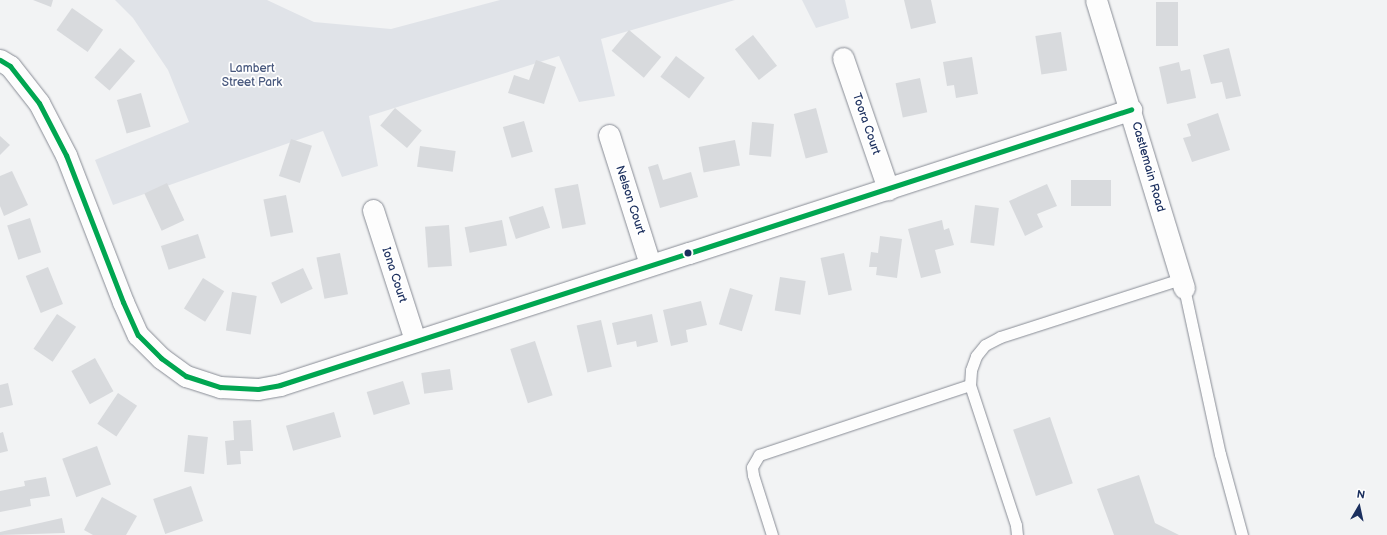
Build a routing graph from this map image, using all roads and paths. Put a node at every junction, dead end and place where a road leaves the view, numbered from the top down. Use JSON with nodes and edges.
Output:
{"nodes":[{"id":1,"x":1096,"y":0,"type":"edge"},
{"id":2,"x":843,"y":58,"type":"dead end"},
{"id":3,"x":0,"y":60,"type":"edge"},
{"id":4,"x":1131,"y":109,"type":"junction"},
{"id":5,"x":609,"y":135,"type":"dead end"},
{"id":6,"x":888,"y":189,"type":"junction"},
{"id":7,"x":373,"y":210,"type":"dead end"},
{"id":8,"x":650,"y":264,"type":"junction"},
{"id":9,"x":1183,"y":284,"type":"junction"},
{"id":10,"x":415,"y":340,"type":"junction"},
{"id":11,"x":970,"y":385,"type":"junction"},
{"id":12,"x":772,"y":535,"type":"edge"},
{"id":13,"x":1017,"y":535,"type":"edge"},
{"id":14,"x":1242,"y":535,"type":"edge"}],
"edges":[{"from":1,"to":4,"type":"street","name":"Castlemain Road"},
{"from":2,"to":6,"type":"street","name":"Toora Court"},
{"from":3,"to":10,"type":"street"},
{"from":4,"to":6,"type":"street"},
{"from":4,"to":9,"type":"street","name":"Castlemain Road"},
{"from":5,"to":8,"type":"street","name":"Nelson Court"},
{"from":6,"to":8,"type":"street"},
{"from":7,"to":10,"type":"street","name":"Iona Court"},
{"from":8,"to":10,"type":"street"},
{"from":9,"to":11,"type":"lane"},
{"from":9,"to":14,"type":"lane"},
{"from":11,"to":12,"type":"lane"},
{"from":11,"to":13,"type":"lane"}]}
